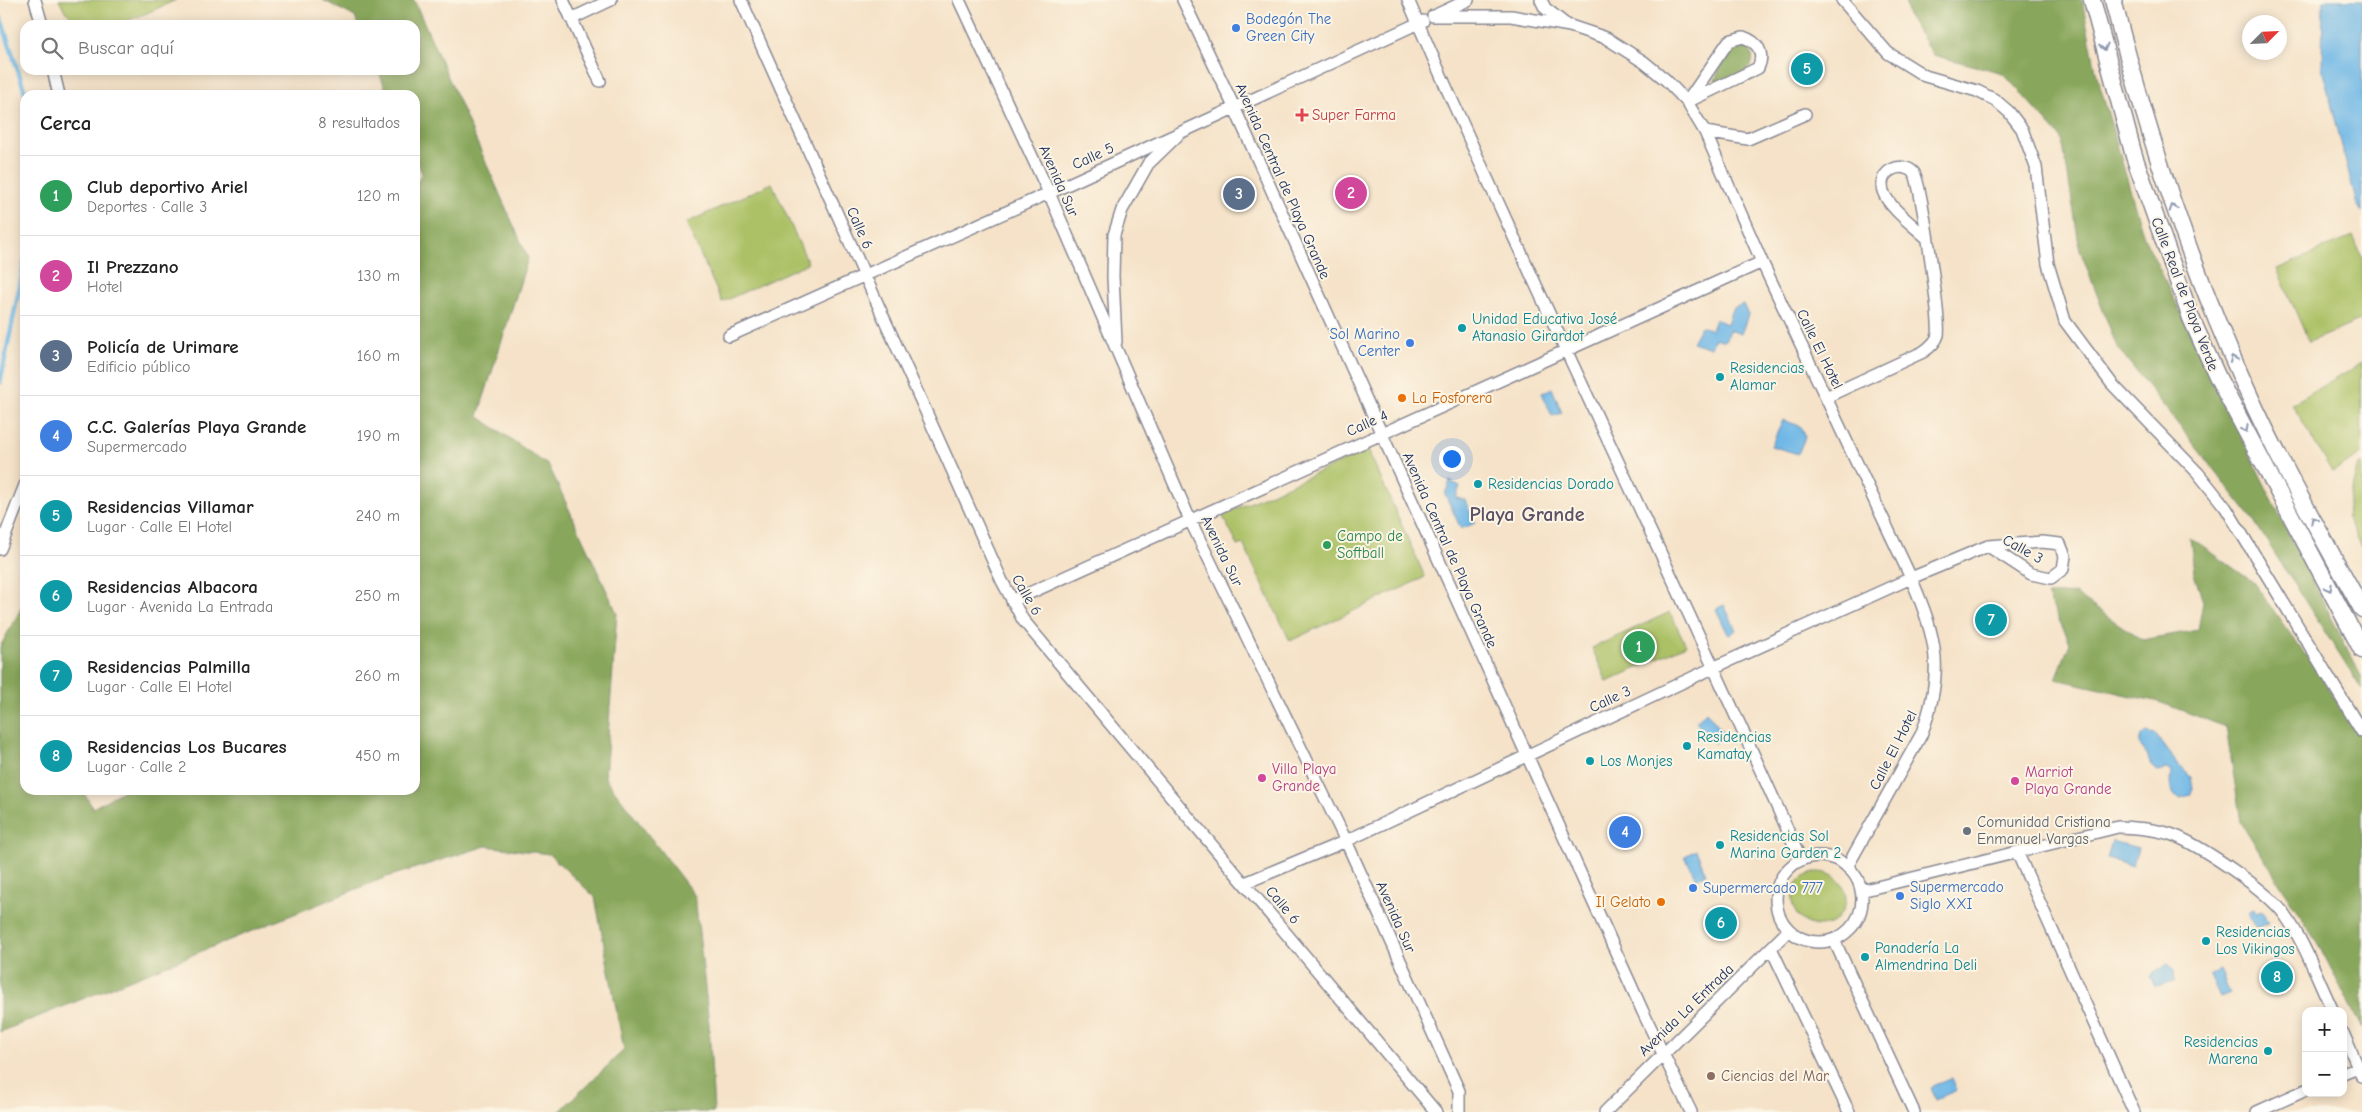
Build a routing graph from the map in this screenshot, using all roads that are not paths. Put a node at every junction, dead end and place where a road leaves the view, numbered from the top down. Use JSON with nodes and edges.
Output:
{"nodes":[{"id":1,"x":35,"y":0,"type":"edge"},
{"id":2,"x":563,"y":0,"type":"edge"},
{"id":3,"x":611,"y":0,"type":"edge"},
{"id":4,"x":741,"y":0,"type":"edge"},
{"id":5,"x":959,"y":0,"type":"edge"},
{"id":6,"x":1183,"y":0,"type":"edge"},
{"id":7,"x":1408,"y":0,"type":"edge"},
{"id":8,"x":1468,"y":0,"type":"edge"},
{"id":9,"x":1541,"y":0,"type":"edge"},
{"id":10,"x":1842,"y":0,"type":"edge"},
{"id":11,"x":2092,"y":0,"type":"edge"},
{"id":12,"x":2113,"y":0,"type":"edge"},
{"id":13,"x":1433,"y":16,"type":"junction"},
{"id":14,"x":571,"y":18,"type":"junction"},
{"id":15,"x":41,"y":20,"type":"edge"},
{"id":16,"x":1418,"y":23,"type":"junction"},
{"id":17,"x":1570,"y":26,"type":"junction"},
{"id":18,"x":2131,"y":70,"type":"junction"},
{"id":19,"x":2111,"y":74,"type":"junction"},
{"id":20,"x":54,"y":75,"type":"edge"},
{"id":21,"x":600,"y":81,"type":"dead end"},
{"id":22,"x":58,"y":90,"type":"edge"},
{"id":23,"x":1687,"y":102,"type":"junction"},
{"id":24,"x":1234,"y":107,"type":"junction"},
{"id":25,"x":1805,"y":114,"type":"dead end"},
{"id":26,"x":1184,"y":130,"type":"junction"},
{"id":27,"x":1705,"y":132,"type":"junction"},
{"id":28,"x":2155,"y":150,"type":"junction"},
{"id":29,"x":2134,"y":156,"type":"junction"},
{"id":30,"x":1049,"y":193,"type":"junction"},
{"id":31,"x":2183,"y":233,"type":"junction"},
{"id":32,"x":1926,"y":238,"type":"junction"},
{"id":33,"x":2163,"y":242,"type":"junction"},
{"id":34,"x":1762,"y":262,"type":"junction"},
{"id":35,"x":864,"y":274,"type":"junction"},
{"id":36,"x":2214,"y":314,"type":"junction"},
{"id":37,"x":2193,"y":322,"type":"junction"},
{"id":38,"x":729,"y":336,"type":"dead end"},
{"id":39,"x":1116,"y":350,"type":"junction"},
{"id":40,"x":1567,"y":350,"type":"junction"},
{"id":41,"x":2246,"y":390,"type":"junction"},
{"id":42,"x":1826,"y":397,"type":"junction"},
{"id":43,"x":2229,"y":398,"type":"junction"},
{"id":44,"x":1381,"y":434,"type":"junction"},
{"id":45,"x":2288,"y":472,"type":"junction"},
{"id":46,"x":2272,"y":480,"type":"junction"},
{"id":47,"x":20,"y":498,"type":"edge"},
{"id":48,"x":1190,"y":520,"type":"junction"},
{"id":49,"x":1988,"y":546,"type":"junction"},
{"id":50,"x":2329,"y":547,"type":"junction"},
{"id":51,"x":0,"y":549,"type":"edge"},
{"id":52,"x":2311,"y":555,"type":"junction"},
{"id":53,"x":1911,"y":578,"type":"junction"},
{"id":54,"x":1012,"y":601,"type":"junction"},
{"id":55,"x":2362,"y":609,"type":"edge"},
{"id":56,"x":2357,"y":628,"type":"edge"},
{"id":57,"x":2362,"y":650,"type":"edge"},
{"id":58,"x":1715,"y":667,"type":"junction"},
{"id":59,"x":2362,"y":732,"type":"edge"},
{"id":60,"x":1526,"y":755,"type":"junction"},
{"id":61,"x":1346,"y":842,"type":"junction"},
{"id":62,"x":2017,"y":852,"type":"junction"},
{"id":63,"x":1801,"y":860,"type":"junction"},
{"id":64,"x":1847,"y":867,"type":"junction"},
{"id":65,"x":1245,"y":883,"type":"junction"},
{"id":66,"x":1861,"y":891,"type":"junction"},
{"id":67,"x":1789,"y":930,"type":"junction"},
{"id":68,"x":1834,"y":940,"type":"junction"},
{"id":69,"x":1771,"y":948,"type":"junction"},
{"id":70,"x":2331,"y":1007,"type":"edge"},
{"id":71,"x":2347,"y":1042,"type":"edge"},
{"id":72,"x":1664,"y":1052,"type":"junction"},
{"id":73,"x":2360,"y":1072,"type":"edge"},
{"id":74,"x":2347,"y":1074,"type":"edge"},
{"id":75,"x":2302,"y":1092,"type":"edge"},
{"id":76,"x":1436,"y":1112,"type":"edge"},
{"id":77,"x":1459,"y":1112,"type":"edge"},
{"id":78,"x":1605,"y":1112,"type":"edge"},
{"id":79,"x":1691,"y":1112,"type":"edge"},
{"id":80,"x":1849,"y":1112,"type":"edge"},
{"id":81,"x":1914,"y":1112,"type":"edge"},
{"id":82,"x":2134,"y":1112,"type":"edge"},
{"id":83,"x":2257,"y":1112,"type":"edge"}],
"edges":[{"from":1,"to":15,"type":"street"},
{"from":2,"to":14,"type":"street"},
{"from":3,"to":14,"type":"street"},
{"from":4,"to":35,"type":"street","name":"Calle 6"},
{"from":5,"to":30,"type":"street","name":"Avenida Sur"},
{"from":6,"to":24,"type":"street","name":"Avenida Central de Playa Grande"},
{"from":7,"to":16,"type":"street"},
{"from":8,"to":13,"type":"street","name":"Calle 5"},
{"from":9,"to":17,"type":"street"},
{"from":10,"to":59,"type":"street"},
{"from":11,"to":19,"type":"street","name":"Calle Real de Playa Verde","one_way":true},
{"from":12,"to":18,"type":"street","name":"Calle Real de Playa Verde"},
{"from":13,"to":16,"type":"street","name":"Calle 5"},
{"from":13,"to":17,"type":"street","name":"Calle El Hotel"},
{"from":14,"to":21,"type":"street"},
{"from":16,"to":24,"type":"street","name":"Calle 5"},
{"from":16,"to":40,"type":"street"},
{"from":17,"to":23,"type":"street","name":"Calle El Hotel"},
{"from":18,"to":19,"type":"street"},
{"from":18,"to":28,"type":"street","name":"Calle Real de Playa Verde"},
{"from":19,"to":29,"type":"street","name":"Calle Real de Playa Verde"},
{"from":20,"to":22,"type":"street"},
{"from":23,"to":23,"type":"street"},
{"from":23,"to":27,"type":"street","name":"Calle El Hotel"},
{"from":24,"to":26,"type":"street","name":"Calle 5"},
{"from":24,"to":44,"type":"street","name":"Avenida Central de Playa Grande"},
{"from":25,"to":27,"type":"street"},
{"from":26,"to":30,"type":"street","name":"Calle 5"},
{"from":26,"to":39,"type":"street"},
{"from":27,"to":34,"type":"street","name":"Calle El Hotel"},
{"from":28,"to":29,"type":"street"},
{"from":31,"to":28,"type":"street","name":"Calle Real de Playa Verde","one_way":true},
{"from":29,"to":33,"type":"street","name":"Calle Real de Playa Verde"},
{"from":30,"to":35,"type":"street","name":"Calle 5"},
{"from":30,"to":39,"type":"street","name":"Avenida Sur"},
{"from":31,"to":33,"type":"street"},
{"from":31,"to":36,"type":"street","name":"Calle Real de Playa Verde"},
{"from":32,"to":32,"type":"street"},
{"from":32,"to":42,"type":"street"},
{"from":33,"to":37,"type":"street","name":"Calle Real de Playa Verde"},
{"from":34,"to":40,"type":"street","name":"Calle 4"},
{"from":34,"to":42,"type":"street","name":"Calle El Hotel"},
{"from":35,"to":38,"type":"street","name":"Calle 5"},
{"from":35,"to":54,"type":"street","name":"Calle 6"},
{"from":36,"to":37,"type":"street"},
{"from":41,"to":36,"type":"street","name":"Calle Real de Playa Verde","one_way":true},
{"from":37,"to":43,"type":"street","name":"Calle Real de Playa Verde"},
{"from":39,"to":48,"type":"street","name":"Avenida Sur"},
{"from":40,"to":44,"type":"street","name":"Calle 4"},
{"from":40,"to":58,"type":"street"},
{"from":41,"to":43,"type":"street"},
{"from":41,"to":45,"type":"street","name":"Calle Real de Playa Verde"},
{"from":42,"to":53,"type":"street","name":"Calle El Hotel"},
{"from":43,"to":46,"type":"street","name":"Calle Real de Playa Verde","one_way":true},
{"from":44,"to":48,"type":"street","name":"Calle 4"},
{"from":44,"to":60,"type":"street","name":"Avenida Central de Playa Grande"},
{"from":45,"to":46,"type":"street"},
{"from":50,"to":45,"type":"street","name":"Calle Real de Playa Verde","one_way":true},
{"from":46,"to":52,"type":"street","name":"Calle Real de Playa Verde"},
{"from":47,"to":51,"type":"street"},
{"from":48,"to":54,"type":"street","name":"Calle 4"},
{"from":48,"to":61,"type":"street","name":"Avenida Sur"},
{"from":49,"to":49,"type":"street","name":"Calle 3"},
{"from":49,"to":53,"type":"street","name":"Calle 3"},
{"from":50,"to":52,"type":"street"},
{"from":50,"to":55,"type":"street","name":"Calle Real de Playa Verde"},
{"from":52,"to":56,"type":"street","name":"Calle Real de Playa Verde","one_way":true},
{"from":53,"to":58,"type":"street","name":"Calle 3"},
{"from":53,"to":64,"type":"street","name":"Calle El Hotel"},
{"from":54,"to":65,"type":"street","name":"Calle 6"},
{"from":56,"to":57,"type":"street","name":"Calle Real de Playa Verde"},
{"from":58,"to":60,"type":"street","name":"Calle 3"},
{"from":58,"to":63,"type":"street"},
{"from":60,"to":61,"type":"street","name":"Calle 3"},
{"from":60,"to":72,"type":"street","name":"Avenida Central de Playa Grande"},
{"from":61,"to":65,"type":"street","name":"Calle 3"},
{"from":61,"to":77,"type":"street","name":"Avenida Sur"},
{"from":62,"to":66,"type":"street"},
{"from":62,"to":70,"type":"street"},
{"from":62,"to":82,"type":"street"},
{"from":63,"to":64,"type":"street"},
{"from":63,"to":67,"type":"street"},
{"from":64,"to":66,"type":"street"},
{"from":65,"to":76,"type":"street","name":"Calle 6"},
{"from":66,"to":68,"type":"street"},
{"from":67,"to":68,"type":"street"},
{"from":67,"to":69,"type":"street","name":"Avenida La Entrada"},
{"from":68,"to":81,"type":"street"},
{"from":69,"to":72,"type":"street","name":"Avenida La Entrada"},
{"from":69,"to":80,"type":"street"},
{"from":71,"to":73,"type":"street"},
{"from":72,"to":78,"type":"street","name":"Avenida La Entrada"},
{"from":72,"to":79,"type":"street","name":"Avenida Central de Playa Grande"},
{"from":73,"to":74,"type":"street"},
{"from":75,"to":83,"type":"street"}]}
